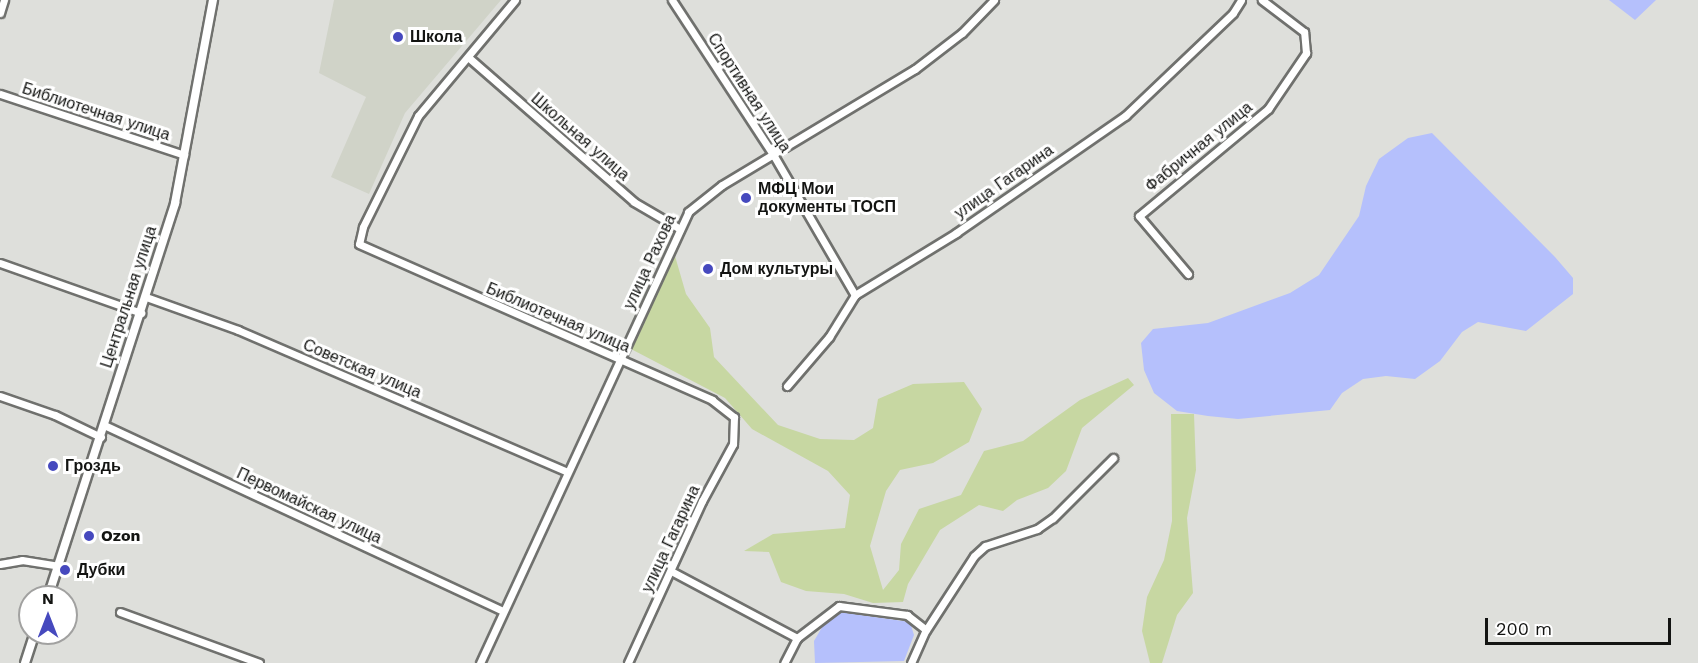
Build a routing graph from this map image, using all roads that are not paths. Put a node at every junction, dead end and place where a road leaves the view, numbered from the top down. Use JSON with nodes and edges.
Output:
{"nodes":[{"id":1,"x":4,"y":0,"type":"edge"},
{"id":2,"x":213,"y":0,"type":"edge"},
{"id":3,"x":515,"y":0,"type":"edge"},
{"id":4,"x":672,"y":0,"type":"edge"},
{"id":5,"x":994,"y":0,"type":"edge"},
{"id":6,"x":1241,"y":0,"type":"edge"},
{"id":7,"x":1262,"y":0,"type":"edge"},
{"id":8,"x":0,"y":13,"type":"edge"},
{"id":9,"x":468,"y":57,"type":"junction"},
{"id":10,"x":0,"y":94,"type":"edge"},
{"id":11,"x":184,"y":155,"type":"junction"},
{"id":12,"x":774,"y":156,"type":"junction"},
{"id":13,"x":680,"y":229,"type":"junction"},
{"id":14,"x":0,"y":263,"type":"edge"},
{"id":15,"x":1188,"y":274,"type":"dead end"},
{"id":16,"x":855,"y":295,"type":"junction"},
{"id":17,"x":146,"y":297,"type":"junction"},
{"id":18,"x":141,"y":313,"type":"junction"},
{"id":19,"x":619,"y":359,"type":"junction"},
{"id":20,"x":787,"y":386,"type":"dead end"},
{"id":21,"x":0,"y":396,"type":"edge"},
{"id":22,"x":104,"y":425,"type":"junction"},
{"id":23,"x":737,"y":426,"type":"joint"},
{"id":24,"x":100,"y":437,"type":"junction"},
{"id":25,"x":1113,"y":458,"type":"dead end"},
{"id":26,"x":566,"y":471,"type":"junction"},
{"id":27,"x":0,"y":564,"type":"edge"},
{"id":28,"x":58,"y":566,"type":"junction"},
{"id":29,"x":671,"y":571,"type":"junction"},
{"id":30,"x":52,"y":585,"type":"edge"},
{"id":31,"x":503,"y":611,"type":"junction"},
{"id":32,"x":120,"y":612,"type":"dead end"},
{"id":33,"x":926,"y":630,"type":"junction"},
{"id":34,"x":797,"y":639,"type":"junction"},
{"id":35,"x":31,"y":645,"type":"edge"},
{"id":36,"x":24,"y":663,"type":"edge"},
{"id":37,"x":259,"y":663,"type":"edge"},
{"id":38,"x":480,"y":663,"type":"edge"},
{"id":39,"x":628,"y":663,"type":"edge"},
{"id":40,"x":784,"y":663,"type":"edge"},
{"id":41,"x":911,"y":663,"type":"edge"}],
"edges":[{"from":1,"to":8,"type":"street"},
{"from":2,"to":11,"type":"main road","name":"Центральная улица"},
{"from":3,"to":9,"type":"street"},
{"from":4,"to":12,"type":"street","name":"Спортивная улица"},
{"from":5,"to":12,"type":"street","name":"улица Рахова"},
{"from":6,"to":16,"type":"street","name":"улица Гагарина"},
{"from":7,"to":15,"type":"street","name":"Фабричная улица"},
{"from":9,"to":13,"type":"street","name":"Школьная улица"},
{"from":9,"to":19,"type":"street","name":"Библиотечная улица"},
{"from":10,"to":11,"type":"street","name":"Библиотечная улица"},
{"from":11,"to":17,"type":"main road","name":"Центральная улица"},
{"from":12,"to":13,"type":"street","name":"улица Рахова"},
{"from":12,"to":16,"type":"street","name":"Спортивная улица"},
{"from":13,"to":19,"type":"street","name":"улица Рахова"},
{"from":14,"to":18,"type":"street"},
{"from":16,"to":20,"type":"street","name":"улица Гагарина"},
{"from":17,"to":18,"type":"main road","name":"Центральная улица"},
{"from":17,"to":26,"type":"street","name":"Советская улица"},
{"from":18,"to":22,"type":"main road","name":"Центральная улица"},
{"from":19,"to":23,"type":"street","name":"Библиотечная улица"},
{"from":19,"to":26,"type":"street","name":"улица Рахова"},
{"from":21,"to":24,"type":"street"},
{"from":22,"to":24,"type":"main road","name":"Центральная улица"},
{"from":22,"to":31,"type":"street","name":"Первомайская улица"},
{"from":23,"to":29,"type":"street","name":"улица Гагарина"},
{"from":24,"to":28,"type":"main road","name":"Центральная улица"},
{"from":25,"to":33,"type":"street"},
{"from":26,"to":31,"type":"street","name":"улица Рахова"},
{"from":27,"to":28,"type":"street"},
{"from":28,"to":30,"type":"main road","name":"Центральная улица"},
{"from":29,"to":34,"type":"street"},
{"from":29,"to":39,"type":"street","name":"улица Гагарина"},
{"from":31,"to":38,"type":"street","name":"улица Рахова"},
{"from":32,"to":37,"type":"street"},
{"from":33,"to":34,"type":"street"},
{"from":33,"to":41,"type":"street"},
{"from":34,"to":40,"type":"street"},
{"from":35,"to":36,"type":"main road"}]}
